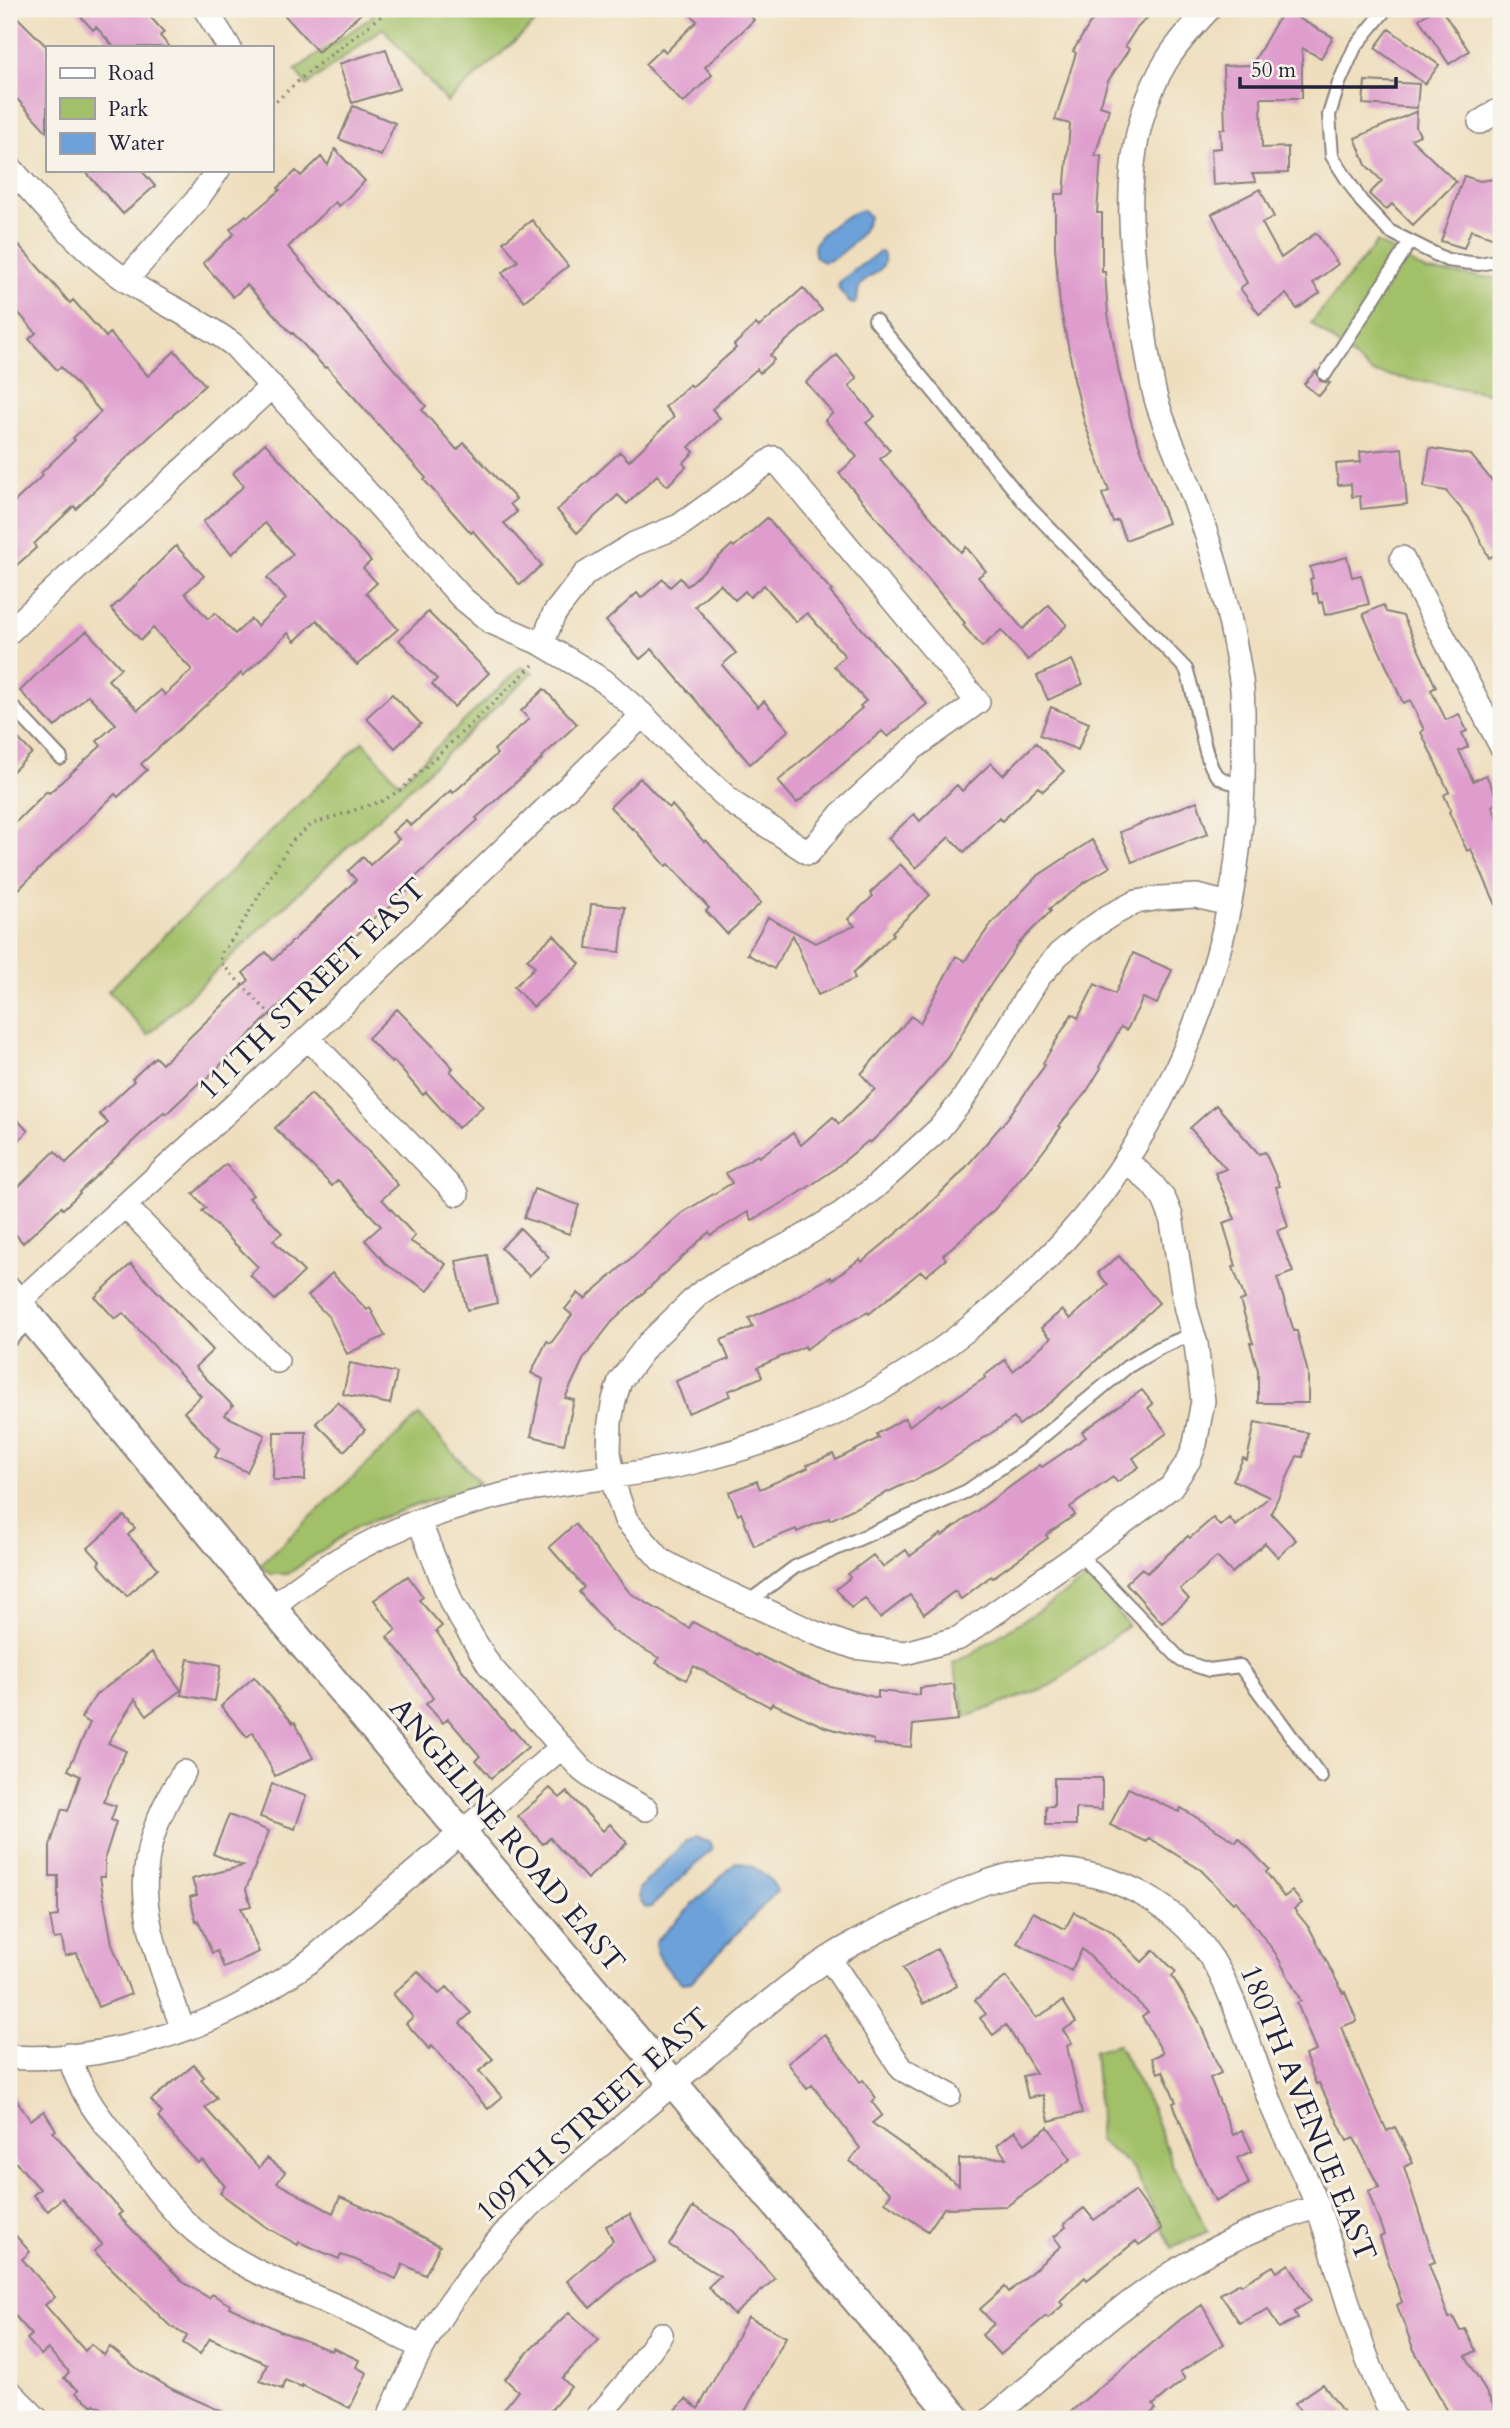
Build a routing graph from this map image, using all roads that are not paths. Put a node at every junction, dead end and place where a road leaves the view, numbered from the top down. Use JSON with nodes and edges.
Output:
{"nodes":[{"id":1,"x":205,"y":9,"type":"edge"},
{"id":2,"x":1209,"y":9,"type":"edge"},
{"id":3,"x":1386,"y":9,"type":"edge"},
{"id":4,"x":228,"y":46,"type":"edge"},
{"id":5,"x":1501,"y":109,"type":"edge"},
{"id":6,"x":1480,"y":122,"type":"dead end"},
{"id":7,"x":9,"y":166,"type":"edge"},
{"id":8,"x":217,"y":172,"type":"edge"},
{"id":9,"x":1410,"y":242,"type":"junction"},
{"id":10,"x":1501,"y":260,"type":"edge"},
{"id":11,"x":126,"y":279,"type":"junction"},
{"id":12,"x":875,"y":320,"type":"dead end"},
{"id":13,"x":1325,"y":374,"type":"dead end"},
{"id":14,"x":272,"y":386,"type":"junction"},
{"id":15,"x":1402,"y":558,"type":"dead end"},
{"id":16,"x":9,"y":632,"type":"edge"},
{"id":17,"x":546,"y":646,"type":"junction"},
{"id":18,"x":9,"y":703,"type":"edge"},
{"id":19,"x":643,"y":715,"type":"junction"},
{"id":20,"x":1501,"y":746,"type":"edge"},
{"id":21,"x":61,"y":758,"type":"dead end"},
{"id":22,"x":1243,"y":784,"type":"junction"},
{"id":23,"x":1229,"y":904,"type":"junction"},
{"id":24,"x":304,"y":1042,"type":"junction"},
{"id":25,"x":1126,"y":1160,"type":"junction"},
{"id":26,"x":457,"y":1194,"type":"dead end"},
{"id":27,"x":126,"y":1207,"type":"junction"},
{"id":28,"x":20,"y":1305,"type":"edge"},
{"id":29,"x":1193,"y":1334,"type":"junction"},
{"id":30,"x":9,"y":1340,"type":"edge"},
{"id":31,"x":277,"y":1361,"type":"dead end"},
{"id":32,"x":614,"y":1477,"type":"junction"},
{"id":33,"x":419,"y":1521,"type":"junction"},
{"id":34,"x":1079,"y":1555,"type":"junction"},
{"id":35,"x":748,"y":1602,"type":"junction"},
{"id":36,"x":272,"y":1608,"type":"junction"},
{"id":37,"x":562,"y":1747,"type":"junction"},
{"id":38,"x":184,"y":1772,"type":"dead end"},
{"id":39,"x":1321,"y":1777,"type":"dead end"},
{"id":40,"x":646,"y":1809,"type":"dead end"},
{"id":41,"x":462,"y":1833,"type":"junction"},
{"id":42,"x":829,"y":1958,"type":"junction"},
{"id":43,"x":183,"y":2030,"type":"junction"},
{"id":44,"x":69,"y":2055,"type":"junction"},
{"id":45,"x":9,"y":2057,"type":"edge"},
{"id":46,"x":673,"y":2083,"type":"junction"},
{"id":47,"x":949,"y":2095,"type":"dead end"},
{"id":48,"x":1318,"y":2206,"type":"junction"},
{"id":49,"x":661,"y":2334,"type":"dead end"},
{"id":50,"x":421,"y":2347,"type":"junction"},
{"id":51,"x":9,"y":2390,"type":"edge"},
{"id":52,"x":37,"y":2419,"type":"edge"},
{"id":53,"x":388,"y":2419,"type":"edge"},
{"id":54,"x":596,"y":2419,"type":"edge"},
{"id":55,"x":957,"y":2419,"type":"edge"},
{"id":56,"x":991,"y":2419,"type":"edge"},
{"id":57,"x":1395,"y":2419,"type":"edge"}],
"edges":[{"from":1,"to":4,"type":"street"},
{"from":2,"to":22,"type":"street"},
{"from":3,"to":9,"type":"lane"},
{"from":5,"to":6,"type":"street"},
{"from":7,"to":11,"type":"street"},
{"from":8,"to":11,"type":"street"},
{"from":9,"to":10,"type":"lane"},
{"from":9,"to":13,"type":"lane"},
{"from":11,"to":14,"type":"street"},
{"from":12,"to":22,"type":"lane"},
{"from":14,"to":16,"type":"street"},
{"from":14,"to":17,"type":"street"},
{"from":15,"to":20,"type":"street"},
{"from":17,"to":19,"type":"street"},
{"from":17,"to":19,"type":"street"},
{"from":18,"to":21,"type":"lane"},
{"from":19,"to":24,"type":"street","name":"111TH STREET EAST"},
{"from":22,"to":23,"type":"street"},
{"from":23,"to":25,"type":"street"},
{"from":23,"to":32,"type":"street"},
{"from":24,"to":26,"type":"street"},
{"from":24,"to":27,"type":"street","name":"111TH STREET EAST"},
{"from":25,"to":29,"type":"street"},
{"from":25,"to":32,"type":"street"},
{"from":27,"to":28,"type":"street","name":"111TH STREET EAST"},
{"from":27,"to":31,"type":"street"},
{"from":28,"to":30,"type":"lane"},
{"from":28,"to":36,"type":"street","name":"ANGELINE ROAD EAST"},
{"from":29,"to":34,"type":"street"},
{"from":29,"to":35,"type":"lane"},
{"from":32,"to":33,"type":"street"},
{"from":32,"to":35,"type":"street"},
{"from":33,"to":36,"type":"street"},
{"from":33,"to":37,"type":"street"},
{"from":34,"to":35,"type":"street"},
{"from":34,"to":39,"type":"lane"},
{"from":36,"to":41,"type":"street","name":"ANGELINE ROAD EAST"},
{"from":37,"to":40,"type":"street"},
{"from":37,"to":41,"type":"street"},
{"from":38,"to":43,"type":"street"},
{"from":41,"to":43,"type":"street"},
{"from":41,"to":46,"type":"street","name":"ANGELINE ROAD EAST"},
{"from":42,"to":46,"type":"street","name":"109TH STREET EAST"},
{"from":42,"to":47,"type":"street"},
{"from":42,"to":48,"type":"street","name":"180TH AVENUE EAST"},
{"from":43,"to":44,"type":"street"},
{"from":44,"to":45,"type":"street"},
{"from":44,"to":50,"type":"street"},
{"from":46,"to":50,"type":"street","name":"109TH STREET EAST"},
{"from":46,"to":55,"type":"street","name":"ANGELINE ROAD EAST"},
{"from":48,"to":56,"type":"street"},
{"from":48,"to":57,"type":"street","name":"180TH AVENUE EAST"},
{"from":49,"to":54,"type":"street"},
{"from":50,"to":53,"type":"street","name":"109TH STREET EAST"},
{"from":51,"to":52,"type":"street"}]}
